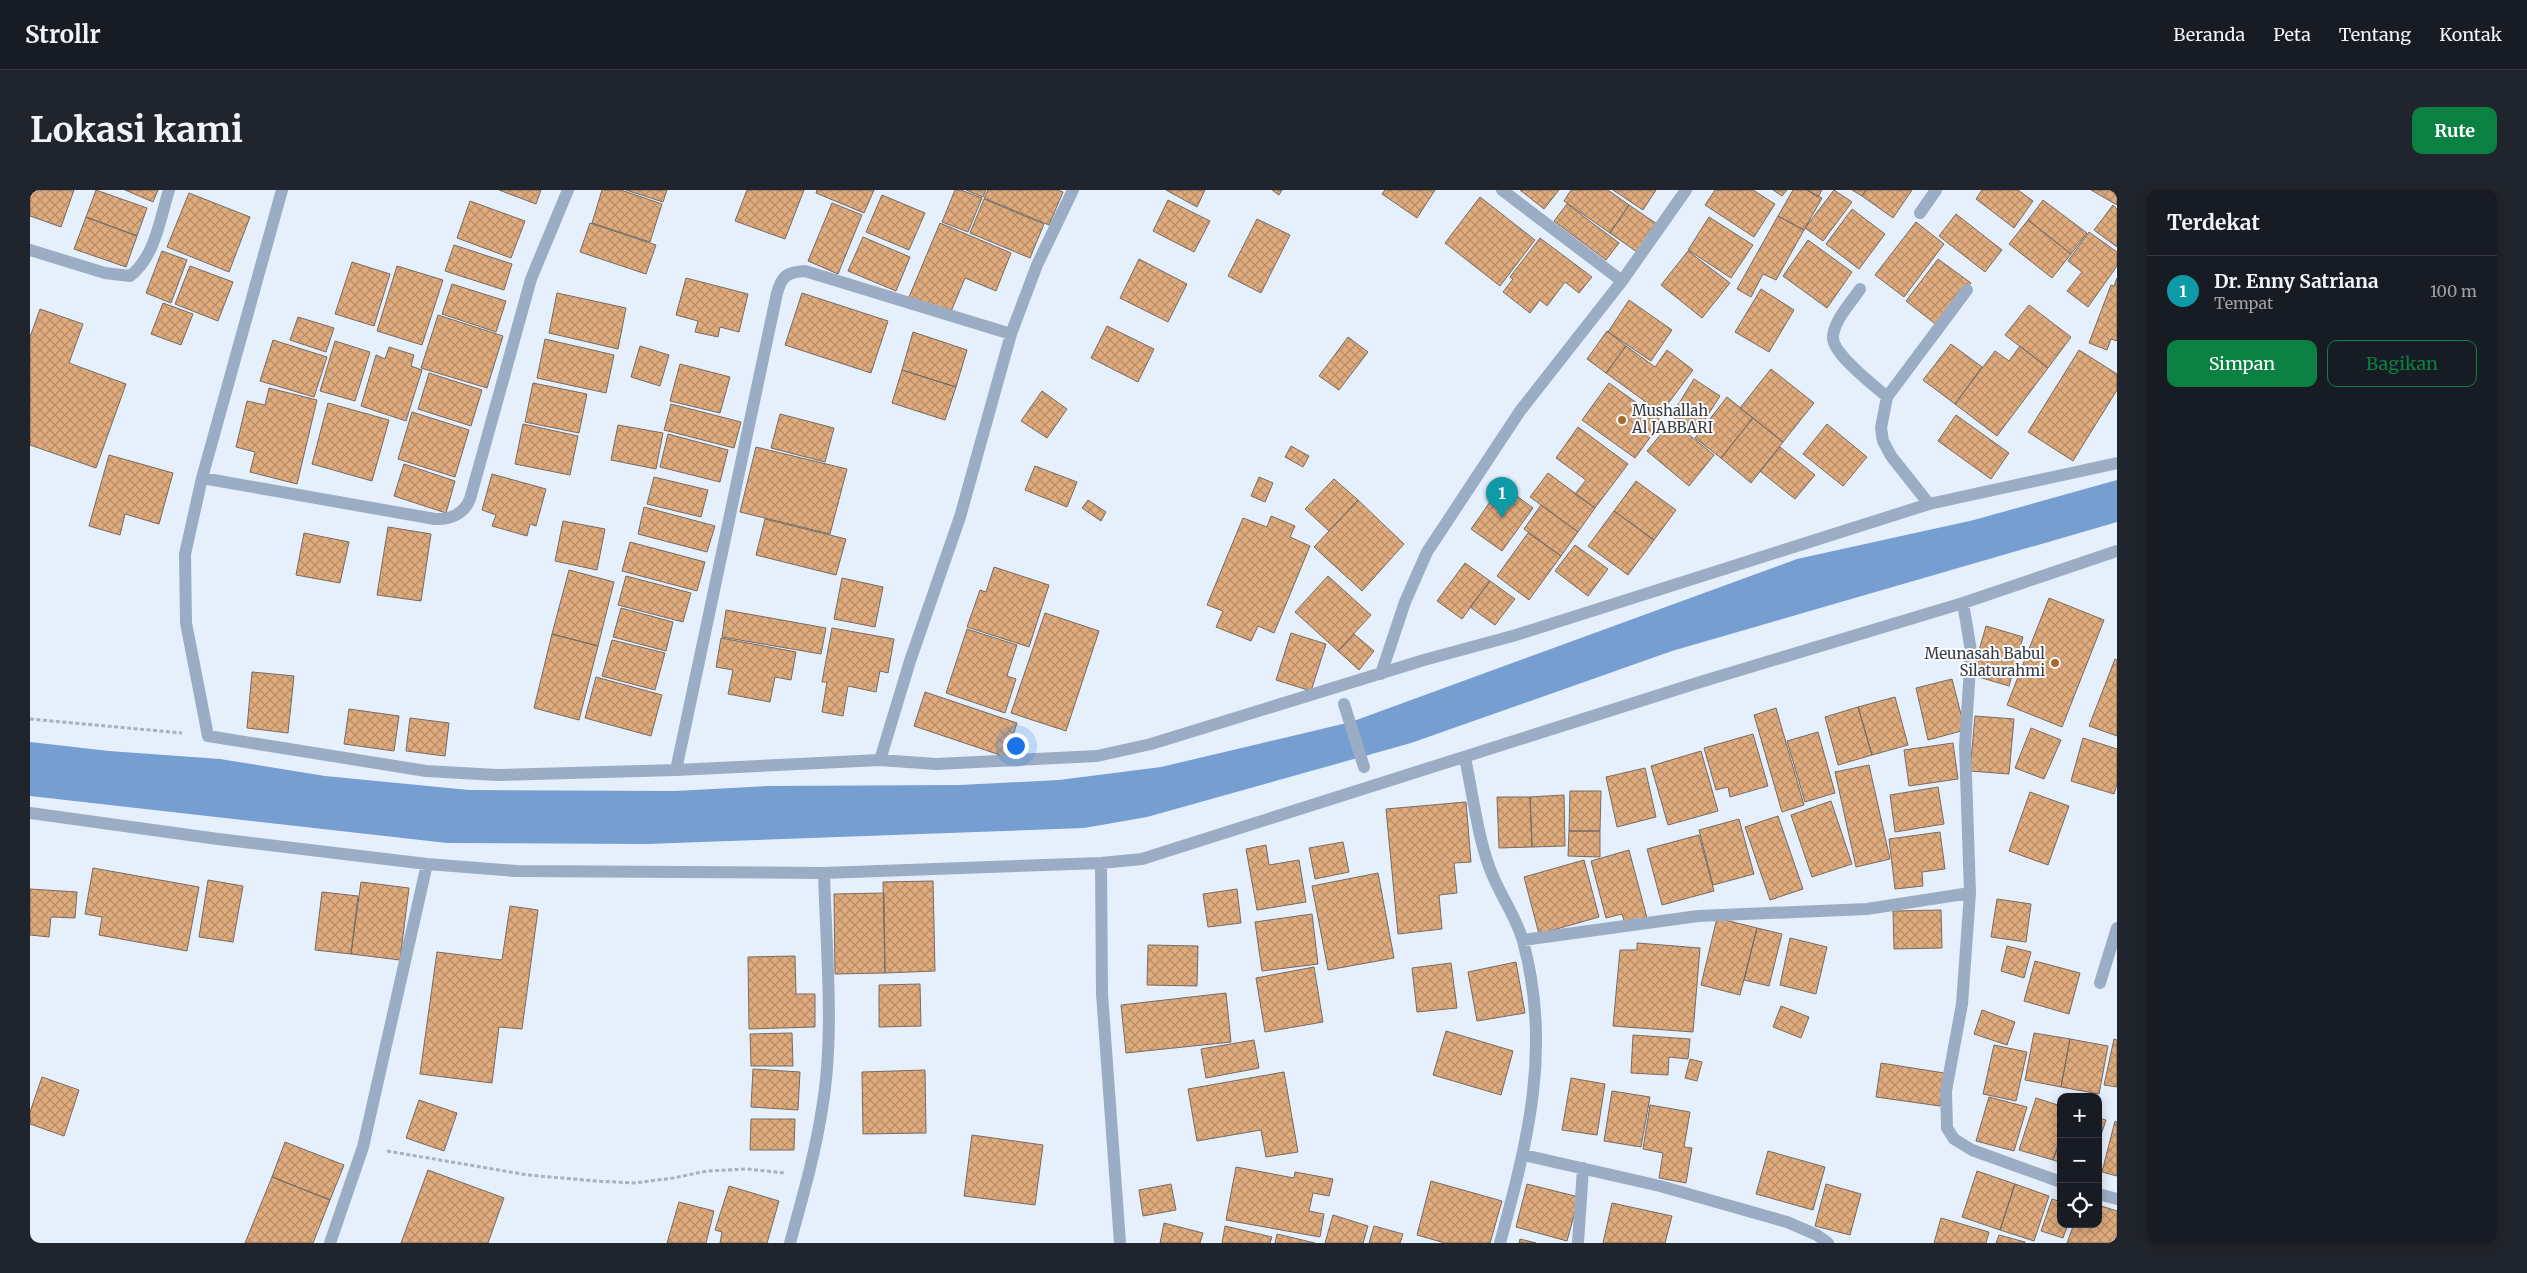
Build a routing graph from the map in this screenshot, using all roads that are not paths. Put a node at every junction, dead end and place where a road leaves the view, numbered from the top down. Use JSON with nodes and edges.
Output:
{"nodes":[{"id":1,"x":169,"y":190,"type":"edge"},
{"id":2,"x":282,"y":190,"type":"edge"},
{"id":3,"x":568,"y":190,"type":"edge"},
{"id":4,"x":1073,"y":190,"type":"edge"},
{"id":5,"x":1502,"y":190,"type":"edge"},
{"id":6,"x":1686,"y":190,"type":"edge"},
{"id":7,"x":1936,"y":190,"type":"edge"},
{"id":8,"x":1920,"y":213,"type":"dead end"},
{"id":9,"x":30,"y":250,"type":"edge"},
{"id":10,"x":1622,"y":281,"type":"junction"},
{"id":11,"x":1860,"y":289,"type":"dead end"},
{"id":12,"x":1967,"y":290,"type":"dead end"},
{"id":13,"x":1011,"y":334,"type":"junction"},
{"id":14,"x":1887,"y":397,"type":"junction"},
{"id":15,"x":2117,"y":463,"type":"edge"},
{"id":16,"x":202,"y":478,"type":"junction"},
{"id":17,"x":1929,"y":504,"type":"junction"},
{"id":18,"x":2117,"y":551,"type":"edge"},
{"id":19,"x":1963,"y":603,"type":"junction"},
{"id":20,"x":1381,"y":674,"type":"junction"},
{"id":21,"x":1344,"y":704,"type":"dead end"},
{"id":22,"x":1465,"y":758,"type":"junction"},
{"id":23,"x":880,"y":760,"type":"junction"},
{"id":24,"x":1364,"y":767,"type":"dead end"},
{"id":25,"x":676,"y":770,"type":"junction"},
{"id":26,"x":30,"y":812,"type":"edge"},
{"id":27,"x":1101,"y":863,"type":"junction"},
{"id":28,"x":427,"y":864,"type":"junction"},
{"id":29,"x":824,"y":873,"type":"junction"},
{"id":30,"x":1970,"y":893,"type":"junction"},
{"id":31,"x":2117,"y":928,"type":"edge"},
{"id":32,"x":1523,"y":940,"type":"junction"},
{"id":33,"x":2100,"y":983,"type":"dead end"},
{"id":34,"x":1524,"y":1155,"type":"junction"},
{"id":35,"x":1583,"y":1168,"type":"junction"},
{"id":36,"x":2057,"y":1181,"type":"edge"},
{"id":37,"x":2102,"y":1195,"type":"edge"},
{"id":38,"x":2117,"y":1199,"type":"edge"},
{"id":39,"x":330,"y":1243,"type":"edge"},
{"id":40,"x":790,"y":1243,"type":"edge"},
{"id":41,"x":1120,"y":1243,"type":"edge"},
{"id":42,"x":1500,"y":1243,"type":"edge"},
{"id":43,"x":1578,"y":1243,"type":"edge"},
{"id":44,"x":1828,"y":1243,"type":"edge"}],
"edges":[{"from":1,"to":9,"type":"street"},
{"from":2,"to":16,"type":"street"},
{"from":3,"to":16,"type":"street"},
{"from":4,"to":13,"type":"street"},
{"from":5,"to":10,"type":"street"},
{"from":6,"to":10,"type":"street"},
{"from":7,"to":8,"type":"street"},
{"from":10,"to":20,"type":"street"},
{"from":11,"to":14,"type":"street"},
{"from":12,"to":14,"type":"street"},
{"from":13,"to":23,"type":"street"},
{"from":13,"to":25,"type":"street"},
{"from":14,"to":17,"type":"street"},
{"from":15,"to":17,"type":"street"},
{"from":16,"to":25,"type":"street"},
{"from":17,"to":20,"type":"street"},
{"from":18,"to":19,"type":"street"},
{"from":19,"to":22,"type":"street"},
{"from":19,"to":30,"type":"street"},
{"from":20,"to":23,"type":"street"},
{"from":21,"to":24,"type":"street"},
{"from":22,"to":27,"type":"street"},
{"from":22,"to":32,"type":"street"},
{"from":23,"to":25,"type":"street"},
{"from":26,"to":28,"type":"street"},
{"from":27,"to":29,"type":"street"},
{"from":27,"to":41,"type":"street"},
{"from":28,"to":29,"type":"street"},
{"from":28,"to":39,"type":"street"},
{"from":29,"to":40,"type":"street"},
{"from":30,"to":32,"type":"street"},
{"from":30,"to":36,"type":"street"},
{"from":31,"to":33,"type":"street"},
{"from":32,"to":34,"type":"street"},
{"from":34,"to":35,"type":"street"},
{"from":34,"to":42,"type":"street"},
{"from":35,"to":43,"type":"street"},
{"from":35,"to":44,"type":"street"},
{"from":37,"to":38,"type":"street"}]}
